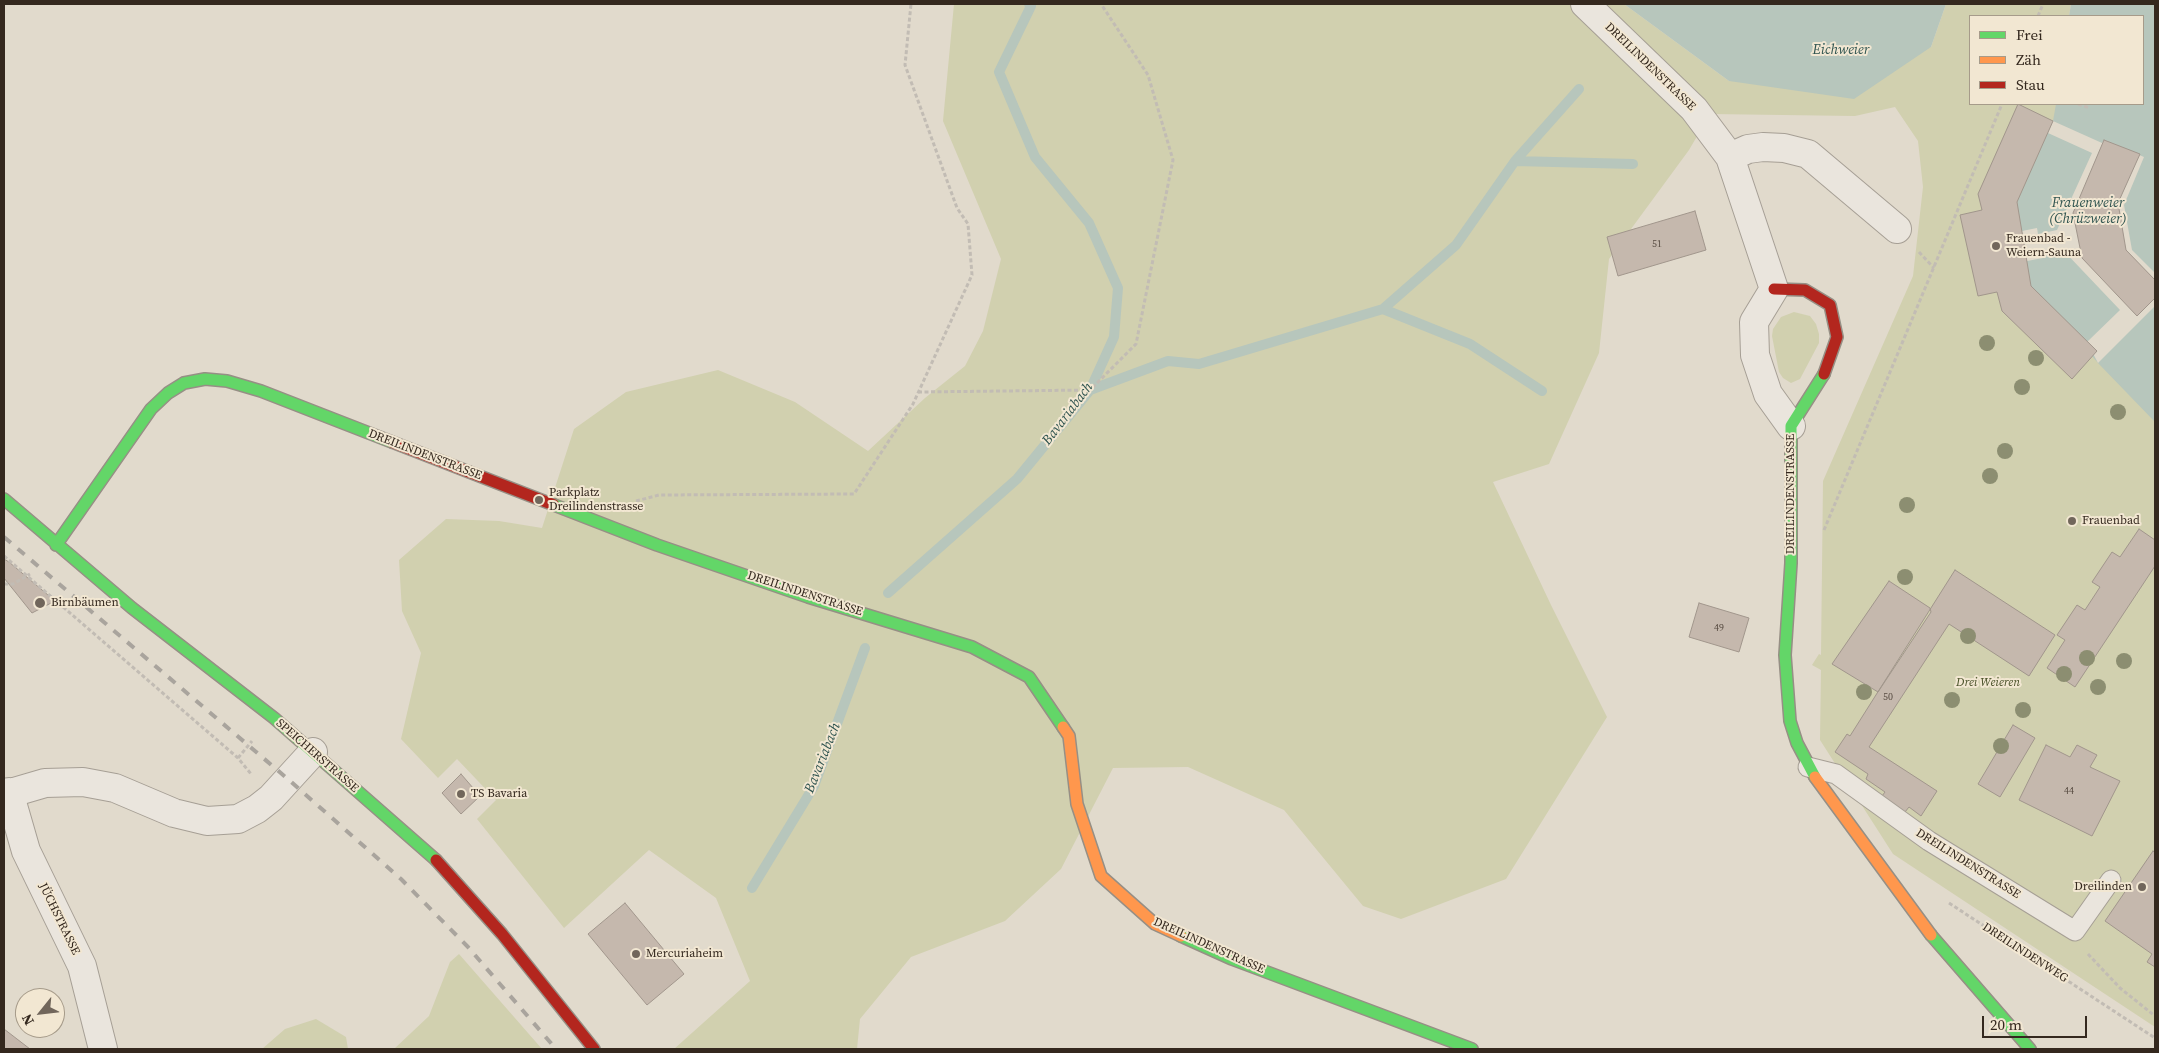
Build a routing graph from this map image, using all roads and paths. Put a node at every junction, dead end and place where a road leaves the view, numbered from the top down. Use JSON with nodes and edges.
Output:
{"nodes":[{"id":1,"x":911,"y":4,"type":"edge"},
{"id":2,"x":1101,"y":4,"type":"edge"},
{"id":3,"x":1585,"y":4,"type":"edge"},
{"id":4,"x":2002,"y":105,"type":"edge"},
{"id":5,"x":2081,"y":105,"type":"edge"},
{"id":6,"x":2090,"y":108,"type":"dead end"},
{"id":7,"x":1730,"y":157,"type":"junction"},
{"id":8,"x":1897,"y":229,"type":"dead end"},
{"id":9,"x":1774,"y":290,"type":"junction"},
{"id":10,"x":918,"y":392,"type":"junction"},
{"id":11,"x":1791,"y":426,"type":"junction"},
{"id":12,"x":4,"y":499,"type":"edge"},
{"id":13,"x":630,"y":503,"type":"dead end"},
{"id":14,"x":56,"y":544,"type":"junction"},
{"id":15,"x":4,"y":556,"type":"edge"},
{"id":16,"x":1791,"y":563,"type":"junction"},
{"id":17,"x":28,"y":575,"type":"junction"},
{"id":18,"x":4,"y":584,"type":"edge"},
{"id":19,"x":254,"y":739,"type":"dead end"},
{"id":20,"x":313,"y":752,"type":"junction"},
{"id":21,"x":238,"y":758,"type":"junction"},
{"id":22,"x":1808,"y":767,"type":"junction"},
{"id":23,"x":6,"y":793,"type":"edge"},
{"id":24,"x":271,"y":798,"type":"junction"},
{"id":25,"x":2111,"y":880,"type":"dead end"},
{"id":26,"x":1945,"y":901,"type":"dead end"},
{"id":27,"x":2075,"y":931,"type":"junction"},
{"id":28,"x":2155,"y":1016,"type":"edge"},
{"id":29,"x":2155,"y":1038,"type":"edge"},
{"id":30,"x":103,"y":1049,"type":"edge"},
{"id":31,"x":594,"y":1049,"type":"edge"},
{"id":32,"x":1472,"y":1049,"type":"edge"},
{"id":33,"x":2030,"y":1049,"type":"edge"}],
"edges":[{"from":1,"to":10,"type":"path"},
{"from":2,"to":10,"type":"path"},
{"from":3,"to":7,"type":"street","name":"DREILINDENSTRASSE"},
{"from":4,"to":16,"type":"path"},
{"from":5,"to":6,"type":"path"},
{"from":7,"to":8,"type":"street"},
{"from":7,"to":9,"type":"street","name":"DREILINDENSTRASSE"},
{"from":9,"to":11,"type":"street","name":"DREILINDENSTRASSE"},
{"from":9,"to":11,"type":"street","name":"DREILINDENSTRASSE"},
{"from":10,"to":13,"type":"path"},
{"from":11,"to":16,"type":"street","name":"DREILINDENSTRASSE"},
{"from":12,"to":14,"type":"street","name":"SPEICHERSTRASSE"},
{"from":14,"to":20,"type":"street","name":"SPEICHERSTRASSE"},
{"from":14,"to":32,"type":"street","name":"DREILINDENSTRASSE"},
{"from":15,"to":17,"type":"path"},
{"from":16,"to":22,"type":"street","name":"DREILINDENSTRASSE"},
{"from":17,"to":18,"type":"path"},
{"from":17,"to":21,"type":"path"},
{"from":19,"to":21,"type":"path"},
{"from":20,"to":24,"type":"street"},
{"from":20,"to":31,"type":"street","name":"SPEICHERSTRASSE"},
{"from":21,"to":24,"type":"path"},
{"from":22,"to":27,"type":"lane","name":"DREILINDENSTRASSE"},
{"from":22,"to":33,"type":"street","name":"DREILINDENSTRASSE"},
{"from":23,"to":24,"type":"street"},
{"from":23,"to":30,"type":"street","name":"JÜCHSTRASSE"},
{"from":25,"to":27,"type":"lane"},
{"from":26,"to":29,"type":"path","name":"DREILINDENWEG"},
{"from":27,"to":28,"type":"path"}]}
